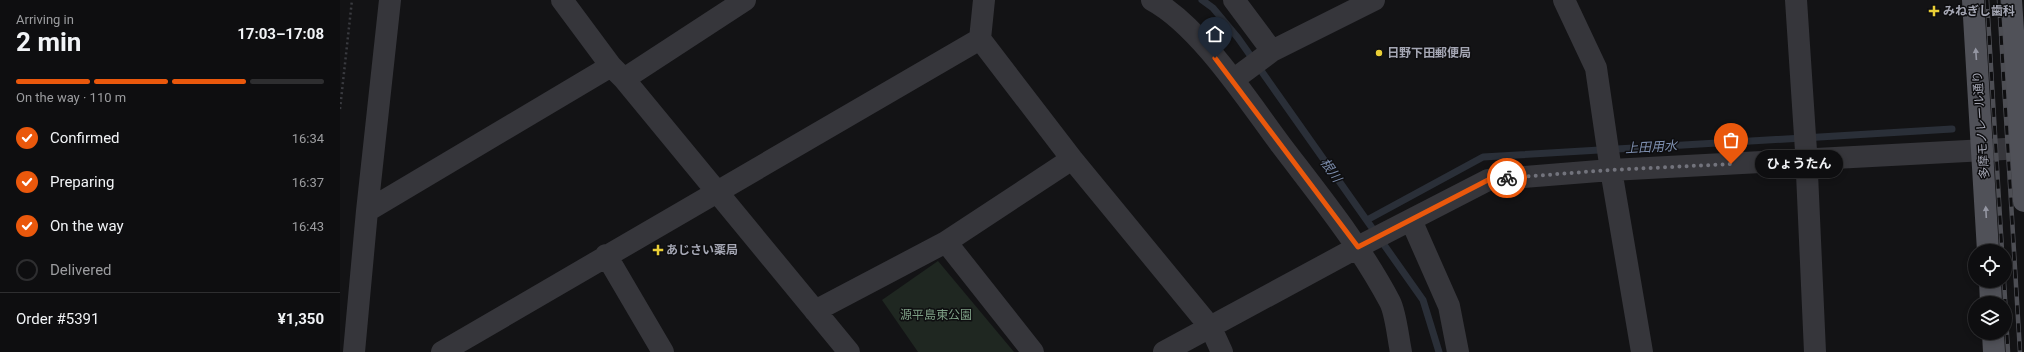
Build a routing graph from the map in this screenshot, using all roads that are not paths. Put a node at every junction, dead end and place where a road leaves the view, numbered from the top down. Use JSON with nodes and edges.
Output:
{"nodes":[{"id":1,"x":390,"y":0,"type":"edge"},
{"id":2,"x":562,"y":0,"type":"edge"},
{"id":3,"x":745,"y":0,"type":"edge"},
{"id":4,"x":984,"y":0,"type":"edge"},
{"id":5,"x":1152,"y":0,"type":"edge"},
{"id":6,"x":1234,"y":0,"type":"edge"},
{"id":7,"x":1374,"y":0,"type":"edge"},
{"id":8,"x":1564,"y":0,"type":"edge"},
{"id":9,"x":1796,"y":0,"type":"edge"},
{"id":10,"x":1973,"y":0,"type":"edge"},
{"id":11,"x":2011,"y":0,"type":"edge"},
{"id":12,"x":980,"y":39,"type":"junction"},
{"id":13,"x":1272,"y":50,"type":"junction"},
{"id":14,"x":618,"y":72,"type":"junction"},
{"id":15,"x":1233,"y":80,"type":"junction"},
{"id":16,"x":2023,"y":148,"type":"edge"},
{"id":17,"x":1982,"y":150,"type":"junction"},
{"id":18,"x":1806,"y":155,"type":"junction"},
{"id":19,"x":1072,"y":159,"type":"junction"},
{"id":20,"x":1610,"y":167,"type":"junction"},
{"id":21,"x":716,"y":191,"type":"junction"},
{"id":22,"x":2024,"y":201,"type":"edge"},
{"id":23,"x":367,"y":211,"type":"junction"},
{"id":24,"x":1411,"y":220,"type":"junction"},
{"id":25,"x":946,"y":242,"type":"junction"},
{"id":26,"x":1988,"y":244,"type":"edge"},
{"id":27,"x":1358,"y":247,"type":"junction"},
{"id":28,"x":606,"y":255,"type":"junction"},
{"id":29,"x":815,"y":311,"type":"junction"},
{"id":30,"x":1211,"y":328,"type":"junction"},
{"id":31,"x":1993,"y":340,"type":"edge"},
{"id":32,"x":452,"y":349,"type":"edge"},
{"id":33,"x":354,"y":352,"type":"edge"},
{"id":34,"x":663,"y":352,"type":"edge"},
{"id":35,"x":849,"y":352,"type":"edge"},
{"id":36,"x":1033,"y":352,"type":"edge"},
{"id":37,"x":1164,"y":352,"type":"edge"},
{"id":38,"x":1222,"y":352,"type":"edge"},
{"id":39,"x":1401,"y":352,"type":"edge"},
{"id":40,"x":1458,"y":352,"type":"edge"},
{"id":41,"x":1642,"y":352,"type":"edge"},
{"id":42,"x":1815,"y":352,"type":"edge"},
{"id":43,"x":1994,"y":352,"type":"edge"}],
"edges":[{"from":1,"to":23,"type":"street"},
{"from":2,"to":14,"type":"street"},
{"from":3,"to":14,"type":"street"},
{"from":4,"to":12,"type":"street"},
{"from":5,"to":15,"type":"street"},
{"from":6,"to":13,"type":"street"},
{"from":7,"to":13,"type":"street"},
{"from":8,"to":20,"type":"street"},
{"from":9,"to":18,"type":"street"},
{"from":17,"to":10,"type":"main road","name":"多摩モノレール通り","one_way":true},
{"from":11,"to":16,"type":"main road"},
{"from":12,"to":19,"type":"street"},
{"from":12,"to":21,"type":"street"},
{"from":13,"to":15,"type":"street"},
{"from":14,"to":21,"type":"street"},
{"from":14,"to":23,"type":"street"},
{"from":15,"to":27,"type":"street"},
{"from":16,"to":17,"type":"street"},
{"from":16,"to":22,"type":"main road"},
{"from":17,"to":18,"type":"street"},
{"from":26,"to":17,"type":"main road","name":"多摩モノレール通り","one_way":true},
{"from":18,"to":20,"type":"street"},
{"from":18,"to":42,"type":"street"},
{"from":19,"to":25,"type":"street"},
{"from":19,"to":30,"type":"street"},
{"from":20,"to":24,"type":"street"},
{"from":20,"to":41,"type":"street"},
{"from":21,"to":28,"type":"street"},
{"from":21,"to":29,"type":"street"},
{"from":23,"to":33,"type":"street"},
{"from":24,"to":27,"type":"street"},
{"from":24,"to":40,"type":"street"},
{"from":25,"to":29,"type":"street"},
{"from":25,"to":36,"type":"street"},
{"from":27,"to":30,"type":"street"},
{"from":27,"to":39,"type":"street"},
{"from":28,"to":32,"type":"street"},
{"from":28,"to":34,"type":"street"},
{"from":29,"to":35,"type":"street"},
{"from":30,"to":37,"type":"street"},
{"from":30,"to":38,"type":"street"},
{"from":31,"to":43,"type":"main road"}]}
